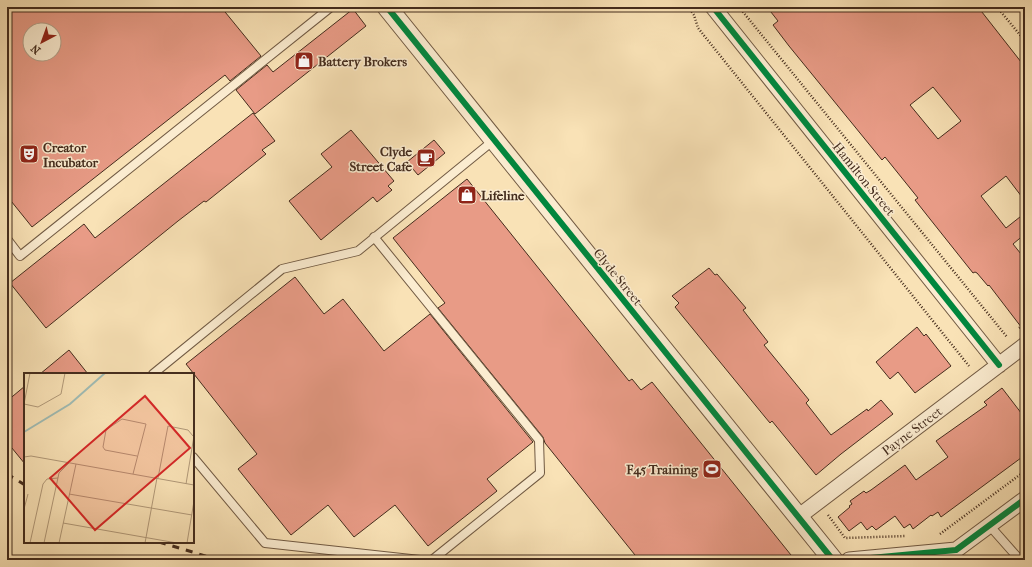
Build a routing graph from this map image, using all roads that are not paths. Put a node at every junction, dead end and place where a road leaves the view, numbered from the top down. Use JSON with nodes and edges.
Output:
{"nodes":[{"id":1,"x":331,"y":7,"type":"edge"},
{"id":2,"x":387,"y":7,"type":"edge"},
{"id":3,"x":712,"y":7,"type":"edge"},
{"id":4,"x":494,"y":140,"type":"junction"},
{"id":5,"x":374,"y":237,"type":"junction"},
{"id":6,"x":7,"y":239,"type":"edge"},
{"id":7,"x":1025,"y":345,"type":"edge"},
{"id":8,"x":999,"y":364,"type":"junction"},
{"id":9,"x":154,"y":373,"type":"edge"},
{"id":10,"x":194,"y":458,"type":"edge"},
{"id":11,"x":1025,"y":498,"type":"edge"},
{"id":12,"x":798,"y":517,"type":"junction"},
{"id":13,"x":989,"y":525,"type":"junction"},
{"id":14,"x":420,"y":560,"type":"edge"},
{"id":15,"x":432,"y":560,"type":"edge"},
{"id":16,"x":833,"y":560,"type":"edge"},
{"id":17,"x":849,"y":560,"type":"edge"},
{"id":18,"x":1020,"y":560,"type":"edge"}],
"edges":[{"from":1,"to":6,"type":"lane"},
{"from":2,"to":4,"type":"street","name":"Clyde Street"},
{"from":3,"to":8,"type":"street","name":"Hamilton Street"},
{"from":4,"to":5,"type":"lane"},
{"from":4,"to":12,"type":"street","name":"Clyde Street"},
{"from":5,"to":9,"type":"lane"},
{"from":5,"to":15,"type":"lane"},
{"from":7,"to":8,"type":"street","name":"Payne Street"},
{"from":8,"to":12,"type":"street","name":"Payne Street"},
{"from":10,"to":14,"type":"lane"},
{"from":11,"to":13,"type":"street"},
{"from":12,"to":16,"type":"street","name":"Clyde Street"},
{"from":13,"to":17,"type":"street"},
{"from":13,"to":18,"type":"lane"}]}
